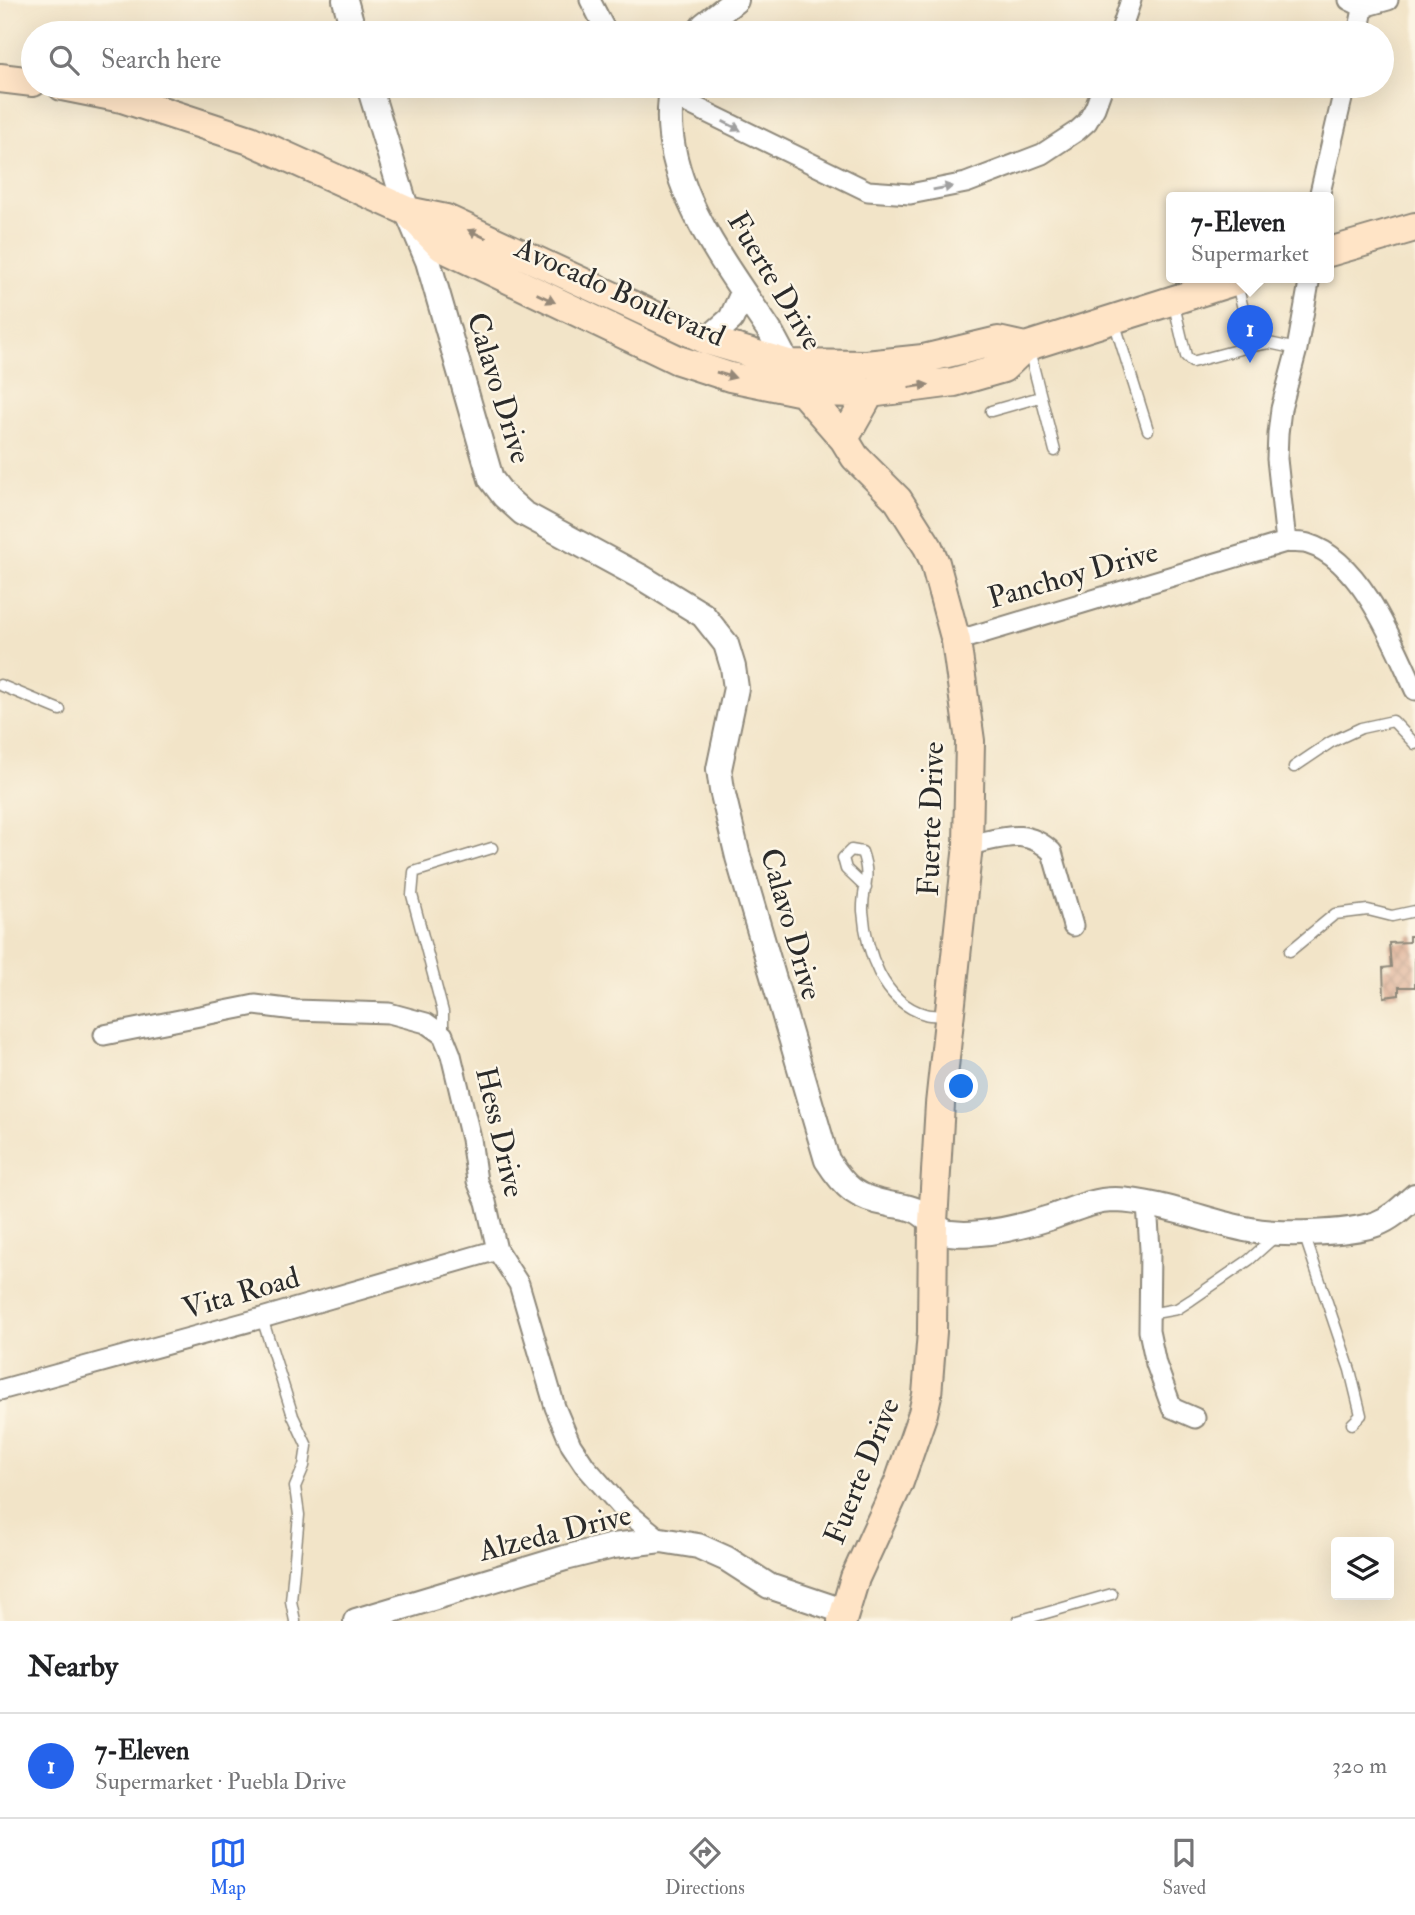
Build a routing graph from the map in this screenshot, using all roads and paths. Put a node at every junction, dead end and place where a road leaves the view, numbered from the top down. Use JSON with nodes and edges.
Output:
{"nodes":[{"id":1,"x":345,"y":0,"type":"edge"},
{"id":2,"x":590,"y":0,"type":"edge"},
{"id":3,"x":736,"y":0,"type":"edge"},
{"id":4,"x":1131,"y":0,"type":"edge"},
{"id":5,"x":1388,"y":0,"type":"edge"},
{"id":6,"x":1359,"y":2,"type":"edge"},
{"id":7,"x":351,"y":21,"type":"edge"},
{"id":8,"x":601,"y":21,"type":"edge"},
{"id":9,"x":709,"y":21,"type":"edge"},
{"id":10,"x":1124,"y":21,"type":"edge"},
{"id":11,"x":1358,"y":21,"type":"edge"},
{"id":12,"x":0,"y":78,"type":"edge"},
{"id":13,"x":21,"y":81,"type":"edge"},
{"id":14,"x":117,"y":98,"type":"edge"},
{"id":15,"x":373,"y":98,"type":"edge"},
{"id":16,"x":668,"y":98,"type":"edge"},
{"id":17,"x":684,"y":98,"type":"edge"},
{"id":18,"x":1099,"y":98,"type":"edge"},
{"id":19,"x":1342,"y":98,"type":"edge"},
{"id":20,"x":1320,"y":192,"type":"edge"},
{"id":21,"x":407,"y":211,"type":"junction"},
{"id":22,"x":1415,"y":227,"type":"edge"},
{"id":23,"x":1334,"y":251,"type":"edge"},
{"id":24,"x":1229,"y":283,"type":"edge"},
{"id":25,"x":1242,"y":283,"type":"edge"},
{"id":26,"x":1309,"y":283,"type":"edge"},
{"id":27,"x":743,"y":293,"type":"junction"},
{"id":28,"x":1173,"y":301,"type":"junction"},
{"id":29,"x":1114,"y":320,"type":"junction"},
{"id":30,"x":707,"y":340,"type":"junction"},
{"id":31,"x":1252,"y":346,"type":"junction"},
{"id":32,"x":1026,"y":347,"type":"junction"},
{"id":33,"x":1297,"y":349,"type":"junction"},
{"id":34,"x":788,"y":364,"type":"junction"},
{"id":35,"x":803,"y":392,"type":"junction"},
{"id":36,"x":870,"y":393,"type":"junction"},
{"id":37,"x":1040,"y":397,"type":"junction"},
{"id":38,"x":991,"y":411,"type":"dead end"},
{"id":39,"x":1149,"y":430,"type":"dead end"},
{"id":40,"x":844,"y":439,"type":"junction"},
{"id":41,"x":1055,"y":451,"type":"dead end"},
{"id":42,"x":1286,"y":542,"type":"junction"},
{"id":43,"x":956,"y":641,"type":"junction"},
{"id":44,"x":0,"y":685,"type":"edge"},
{"id":45,"x":1415,"y":690,"type":"edge"},
{"id":46,"x":60,"y":709,"type":"dead end"},
{"id":47,"x":1415,"y":744,"type":"edge"},
{"id":48,"x":1294,"y":767,"type":"dead end"},
{"id":49,"x":968,"y":845,"type":"junction"},
{"id":50,"x":492,"y":848,"type":"dead end"},
{"id":51,"x":866,"y":888,"type":"dead end"},
{"id":52,"x":1415,"y":911,"type":"edge"},
{"id":53,"x":1073,"y":926,"type":"dead end"},
{"id":54,"x":1290,"y":951,"type":"dead end"},
{"id":55,"x":951,"y":1016,"type":"junction"},
{"id":56,"x":104,"y":1035,"type":"dead end"},
{"id":57,"x":443,"y":1035,"type":"junction"},
{"id":58,"x":1415,"y":1196,"type":"edge"},
{"id":59,"x":1147,"y":1205,"type":"junction"},
{"id":60,"x":933,"y":1222,"type":"junction"},
{"id":61,"x":1292,"y":1232,"type":"junction"},
{"id":62,"x":496,"y":1250,"type":"junction"},
{"id":63,"x":1149,"y":1314,"type":"junction"},
{"id":64,"x":262,"y":1318,"type":"junction"},
{"id":65,"x":0,"y":1390,"type":"edge"},
{"id":66,"x":1195,"y":1418,"type":"dead end"},
{"id":67,"x":1352,"y":1424,"type":"dead end"},
{"id":68,"x":661,"y":1540,"type":"junction"},
{"id":69,"x":1112,"y":1594,"type":"dead end"},
{"id":70,"x":843,"y":1616,"type":"edge"},
{"id":71,"x":295,"y":1621,"type":"edge"},
{"id":72,"x":356,"y":1621,"type":"edge"},
{"id":73,"x":1018,"y":1621,"type":"edge"}],
"edges":[{"from":1,"to":7,"type":"street"},
{"from":2,"to":8,"type":"street"},
{"from":3,"to":9,"type":"street"},
{"from":4,"to":10,"type":"street"},
{"from":5,"to":6,"type":"street"},
{"from":6,"to":11,"type":"street"},
{"from":12,"to":13,"type":"main road"},
{"from":14,"to":21,"type":"main road","name":"Avocado Boulevard"},
{"from":15,"to":21,"type":"street","name":"Calavo Drive"},
{"from":16,"to":27,"type":"street","name":"Fuerte Drive"},
{"from":17,"to":18,"type":"street","one_way":true},
{"from":19,"to":20,"type":"street"},
{"from":30,"to":21,"type":"main road","name":"Avocado Boulevard","one_way":true},
{"from":21,"to":35,"type":"main road","name":"Avocado Boulevard","one_way":true},
{"from":21,"to":60,"type":"street","name":"Calavo Drive"},
{"from":22,"to":23,"type":"main road"},
{"from":24,"to":28,"type":"main road","name":"Avocado Boulevard"},
{"from":25,"to":31,"type":"lane"},
{"from":26,"to":33,"type":"street"},
{"from":27,"to":30,"type":"street"},
{"from":27,"to":34,"type":"street","name":"Fuerte Drive"},
{"from":28,"to":29,"type":"main road","name":"Avocado Boulevard"},
{"from":28,"to":31,"type":"lane"},
{"from":29,"to":32,"type":"main road","name":"Avocado Boulevard"},
{"from":29,"to":39,"type":"lane"},
{"from":30,"to":34,"type":"main road","name":"Avocado Boulevard"},
{"from":31,"to":33,"type":"lane"},
{"from":32,"to":34,"type":"main road","name":"Avocado Boulevard"},
{"from":36,"to":32,"type":"main road","name":"Avocado Boulevard","one_way":true},
{"from":32,"to":37,"type":"lane"},
{"from":33,"to":42,"type":"street"},
{"from":34,"to":35,"type":"street","name":"Fuerte Drive"},
{"from":35,"to":36,"type":"main road","name":"Avocado Boulevard"},
{"from":35,"to":40,"type":"main road","name":"Fuerte Drive"},
{"from":36,"to":40,"type":"main road"},
{"from":37,"to":38,"type":"lane"},
{"from":37,"to":41,"type":"lane"},
{"from":40,"to":43,"type":"main road","name":"Fuerte Drive"},
{"from":42,"to":43,"type":"street","name":"Panchoy Drive"},
{"from":42,"to":45,"type":"street"},
{"from":43,"to":49,"type":"main road","name":"Fuerte Drive"},
{"from":44,"to":46,"type":"lane"},
{"from":47,"to":48,"type":"lane"},
{"from":49,"to":53,"type":"street"},
{"from":49,"to":55,"type":"main road","name":"Fuerte Drive"},
{"from":50,"to":57,"type":"lane"},
{"from":51,"to":55,"type":"lane"},
{"from":52,"to":54,"type":"lane"},
{"from":55,"to":60,"type":"main road","name":"Fuerte Drive"},
{"from":56,"to":57,"type":"street","name":"Hess Drive"},
{"from":57,"to":62,"type":"street","name":"Hess Drive"},
{"from":58,"to":61,"type":"street","name":"Calavo Drive"},
{"from":59,"to":60,"type":"street","name":"Calavo Drive"},
{"from":59,"to":61,"type":"street","name":"Calavo Drive"},
{"from":59,"to":63,"type":"street"},
{"from":60,"to":70,"type":"main road","name":"Fuerte Drive"},
{"from":61,"to":63,"type":"lane"},
{"from":61,"to":67,"type":"lane"},
{"from":62,"to":64,"type":"street","name":"Vita Road"},
{"from":62,"to":68,"type":"street","name":"Hess Drive"},
{"from":63,"to":66,"type":"street"},
{"from":64,"to":65,"type":"street","name":"Vita Road"},
{"from":64,"to":71,"type":"lane"},
{"from":68,"to":70,"type":"street","name":"Alzeda Drive"},
{"from":68,"to":72,"type":"street","name":"Alzeda Drive"},
{"from":69,"to":73,"type":"lane"}]}
